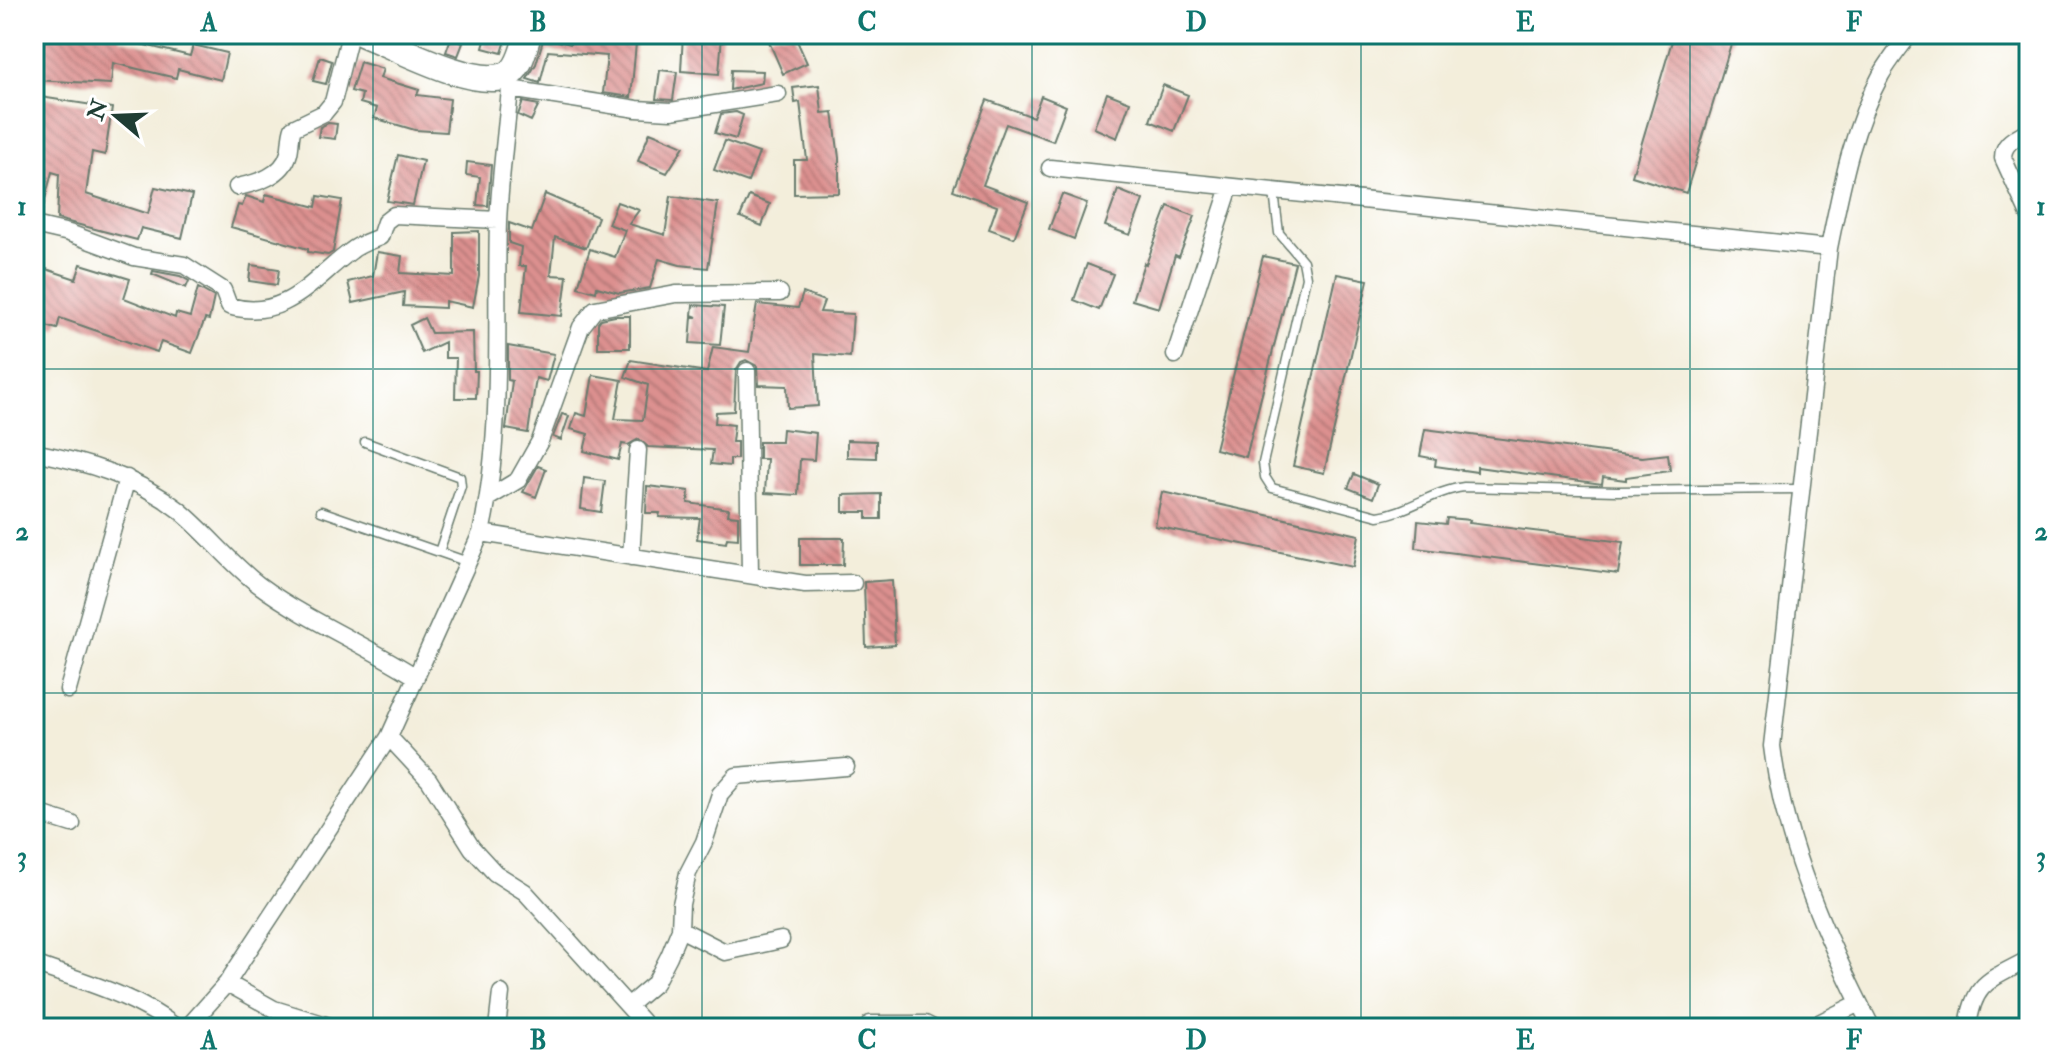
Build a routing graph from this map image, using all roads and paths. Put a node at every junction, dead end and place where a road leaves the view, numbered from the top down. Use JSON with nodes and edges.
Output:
{"nodes":[{"id":1,"x":350,"y":34,"type":"edge"},
{"id":2,"x":364,"y":34,"type":"edge"},
{"id":3,"x":528,"y":34,"type":"edge"},
{"id":4,"x":1910,"y":34,"type":"edge"},
{"id":5,"x":508,"y":82,"type":"junction"},
{"id":6,"x":778,"y":94,"type":"dead end"},
{"id":7,"x":2029,"y":130,"type":"edge"},
{"id":8,"x":1050,"y":168,"type":"dead end"},
{"id":9,"x":237,"y":187,"type":"dead end"},
{"id":10,"x":1230,"y":187,"type":"junction"},
{"id":11,"x":1274,"y":191,"type":"junction"},
{"id":12,"x":2029,"y":215,"type":"edge"},
{"id":13,"x":498,"y":220,"type":"junction"},
{"id":14,"x":34,"y":225,"type":"edge"},
{"id":15,"x":1829,"y":248,"type":"junction"},
{"id":16,"x":780,"y":293,"type":"dead end"},
{"id":17,"x":1175,"y":355,"type":"dead end"},
{"id":18,"x":747,"y":371,"type":"dead end"},
{"id":19,"x":365,"y":442,"type":"dead end"},
{"id":20,"x":638,"y":450,"type":"dead end"},
{"id":21,"x":34,"y":452,"type":"edge"},
{"id":22,"x":127,"y":478,"type":"junction"},
{"id":23,"x":1800,"y":489,"type":"junction"},
{"id":24,"x":488,"y":498,"type":"junction"},
{"id":25,"x":321,"y":511,"type":"dead end"},
{"id":26,"x":481,"y":533,"type":"junction"},
{"id":27,"x":439,"y":552,"type":"junction"},
{"id":28,"x":631,"y":557,"type":"junction"},
{"id":29,"x":468,"y":562,"type":"junction"},
{"id":30,"x":750,"y":574,"type":"junction"},
{"id":31,"x":853,"y":583,"type":"dead end"},
{"id":32,"x":416,"y":677,"type":"junction"},
{"id":33,"x":68,"y":690,"type":"dead end"},
{"id":34,"x":389,"y":737,"type":"junction"},
{"id":35,"x":846,"y":767,"type":"dead end"},
{"id":36,"x":34,"y":812,"type":"edge"},
{"id":37,"x":72,"y":824,"type":"dead end"},
{"id":38,"x":680,"y":929,"type":"junction"},
{"id":39,"x":781,"y":940,"type":"dead end"},
{"id":40,"x":2029,"y":959,"type":"edge"},
{"id":41,"x":34,"y":964,"type":"edge"},
{"id":42,"x":227,"y":983,"type":"junction"},
{"id":43,"x":501,"y":993,"type":"dead end"},
{"id":44,"x":1859,"y":1003,"type":"junction"},
{"id":45,"x":629,"y":1005,"type":"junction"},
{"id":46,"x":870,"y":1024,"type":"dead end"},
{"id":47,"x":177,"y":1028,"type":"edge"},
{"id":48,"x":187,"y":1028,"type":"edge"},
{"id":49,"x":336,"y":1028,"type":"edge"},
{"id":50,"x":497,"y":1028,"type":"edge"},
{"id":51,"x":648,"y":1028,"type":"edge"},
{"id":52,"x":933,"y":1028,"type":"edge"},
{"id":53,"x":1809,"y":1028,"type":"edge"},
{"id":54,"x":1872,"y":1028,"type":"edge"},
{"id":55,"x":1968,"y":1028,"type":"edge"}],
"edges":[{"from":1,"to":9,"type":"street"},
{"from":2,"to":5,"type":"main road"},
{"from":3,"to":5,"type":"main road"},
{"from":4,"to":15,"type":"street"},
{"from":5,"to":6,"type":"street"},
{"from":5,"to":13,"type":"street"},
{"from":7,"to":12,"type":"street"},
{"from":8,"to":10,"type":"street"},
{"from":10,"to":11,"type":"street"},
{"from":10,"to":17,"type":"street"},
{"from":11,"to":15,"type":"street"},
{"from":11,"to":23,"type":"lane"},
{"from":13,"to":14,"type":"street"},
{"from":13,"to":24,"type":"street"},
{"from":15,"to":23,"type":"street"},
{"from":16,"to":24,"type":"street"},
{"from":18,"to":30,"type":"street"},
{"from":19,"to":27,"type":"lane"},
{"from":20,"to":28,"type":"street"},
{"from":21,"to":22,"type":"street"},
{"from":22,"to":32,"type":"street"},
{"from":22,"to":33,"type":"street"},
{"from":23,"to":44,"type":"street"},
{"from":24,"to":26,"type":"street"},
{"from":25,"to":27,"type":"lane"},
{"from":26,"to":28,"type":"street"},
{"from":26,"to":29,"type":"street"},
{"from":27,"to":29,"type":"lane"},
{"from":28,"to":30,"type":"street"},
{"from":29,"to":32,"type":"street"},
{"from":30,"to":31,"type":"street"},
{"from":32,"to":34,"type":"street"},
{"from":34,"to":42,"type":"street"},
{"from":34,"to":45,"type":"street"},
{"from":35,"to":38,"type":"street"},
{"from":36,"to":37,"type":"street"},
{"from":38,"to":39,"type":"street"},
{"from":38,"to":45,"type":"street"},
{"from":40,"to":55,"type":"street"},
{"from":41,"to":47,"type":"street"},
{"from":42,"to":48,"type":"street"},
{"from":42,"to":49,"type":"street"},
{"from":43,"to":50,"type":"street"},
{"from":44,"to":53,"type":"street"},
{"from":44,"to":54,"type":"street"},
{"from":45,"to":51,"type":"street"},
{"from":46,"to":52,"type":"street"}]}
